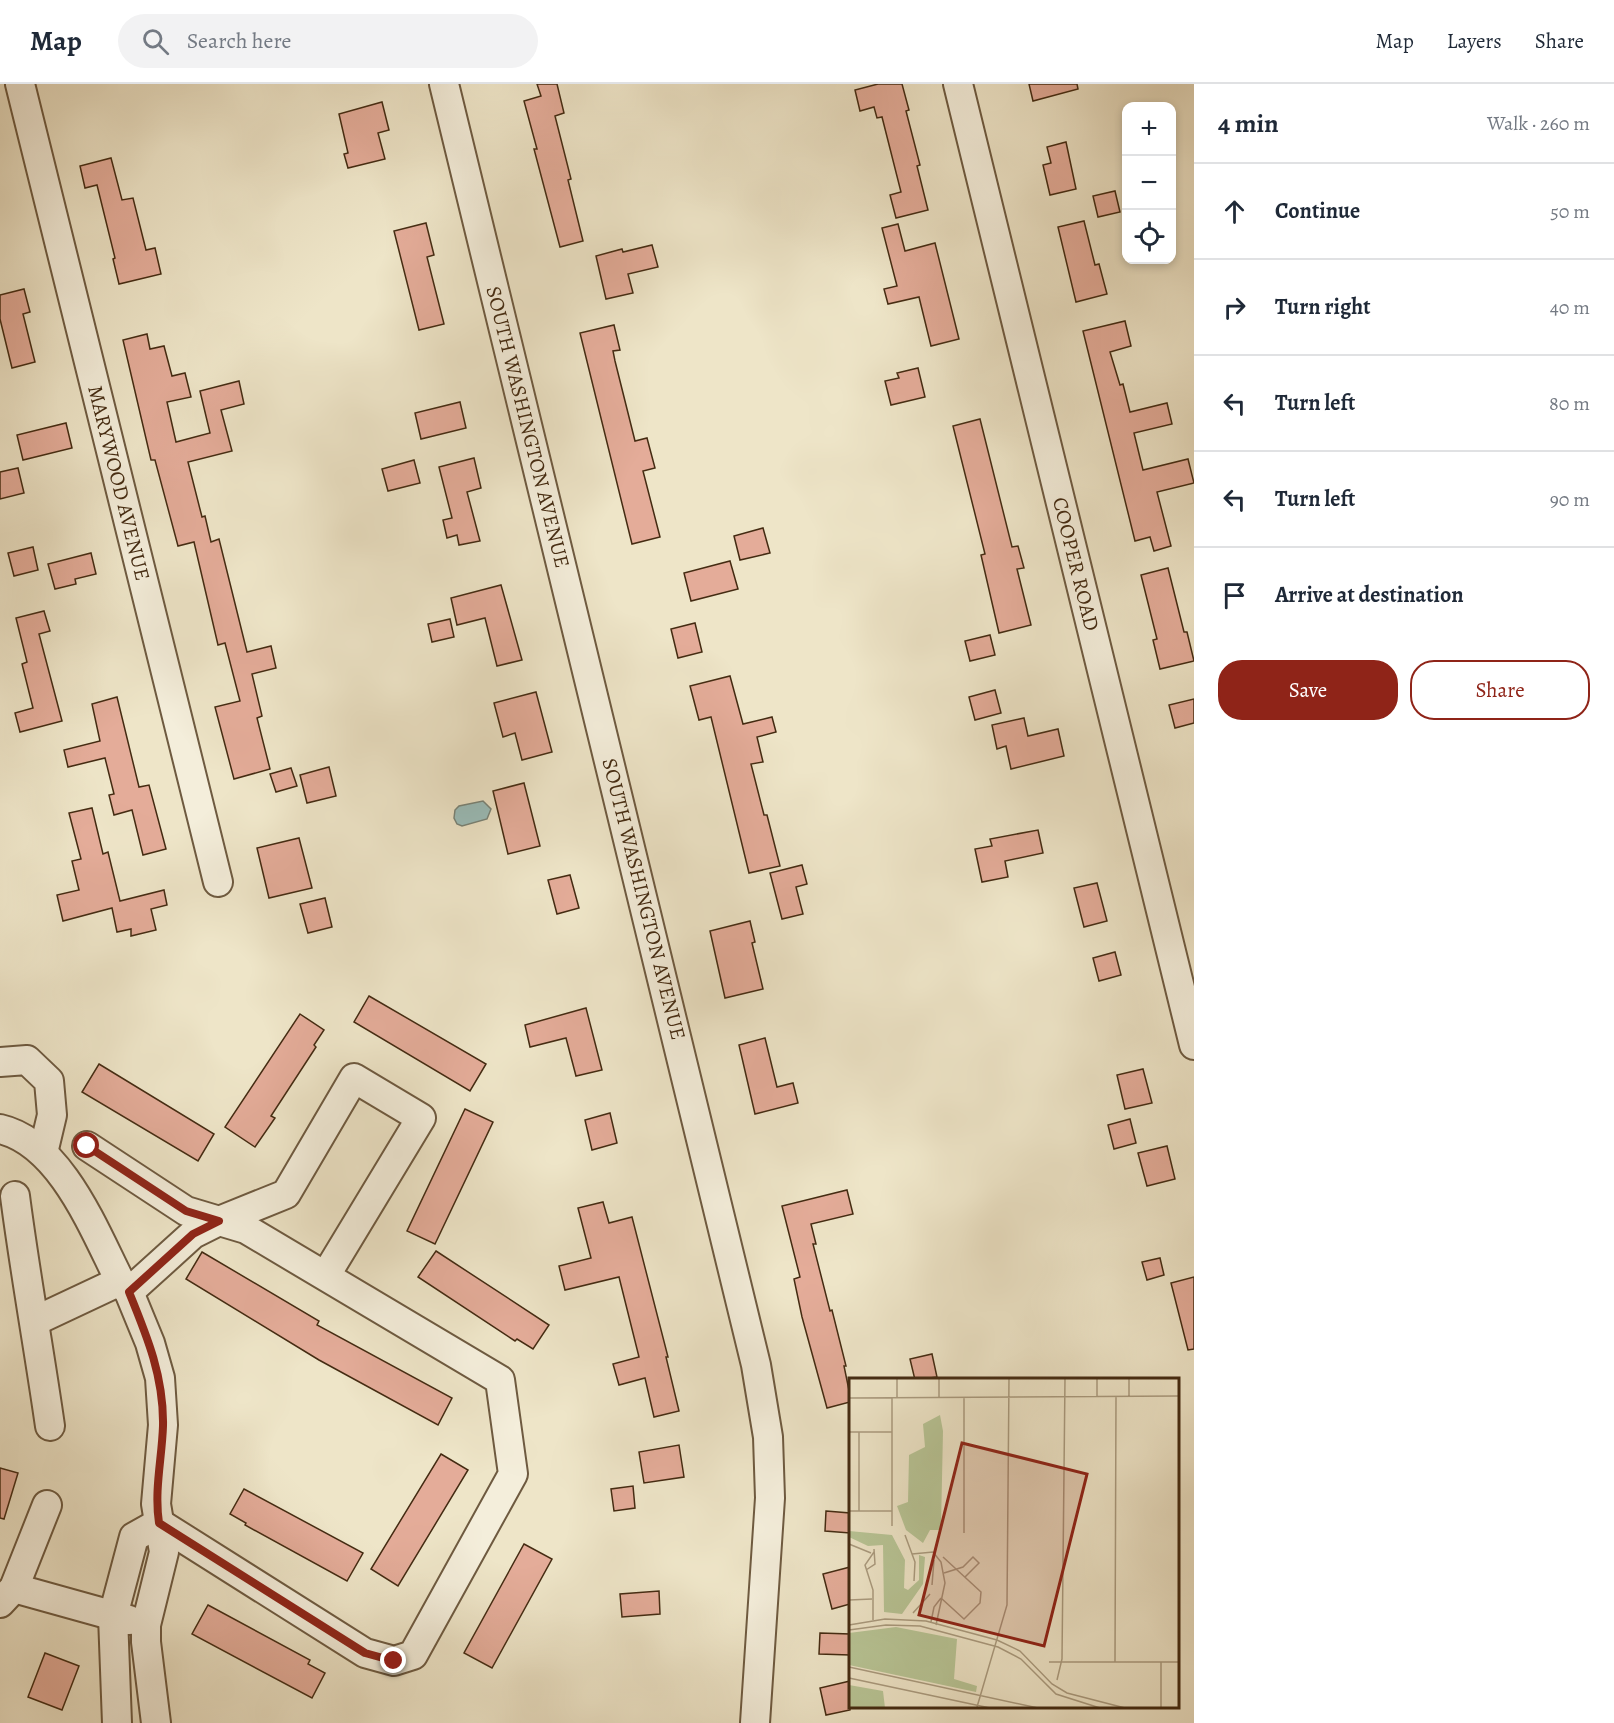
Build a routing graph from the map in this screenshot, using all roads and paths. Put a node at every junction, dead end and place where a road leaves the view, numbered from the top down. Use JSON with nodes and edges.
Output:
{"nodes":[{"id":1,"x":20,"y":84,"type":"edge"},
{"id":2,"x":444,"y":84,"type":"edge"},
{"id":3,"x":958,"y":84,"type":"edge"},
{"id":4,"x":218,"y":882,"type":"dead end"},
{"id":5,"x":1194,"y":1045,"type":"edge"},
{"id":6,"x":0,"y":1062,"type":"edge"},
{"id":7,"x":0,"y":1129,"type":"edge"},
{"id":8,"x":87,"y":1146,"type":"dead end"},
{"id":9,"x":43,"y":1153,"type":"junction"},
{"id":10,"x":15,"y":1196,"type":"dead end"},
{"id":11,"x":219,"y":1221,"type":"junction"},
{"id":12,"x":326,"y":1275,"type":"junction"},
{"id":13,"x":124,"y":1286,"type":"junction"},
{"id":14,"x":34,"y":1321,"type":"junction"},
{"id":15,"x":50,"y":1426,"type":"dead end"},
{"id":16,"x":47,"y":1505,"type":"dead end"},
{"id":17,"x":159,"y":1523,"type":"junction"},
{"id":18,"x":7,"y":1595,"type":"edge"},
{"id":19,"x":113,"y":1616,"type":"junction"},
{"id":20,"x":146,"y":1625,"type":"junction"},
{"id":21,"x":117,"y":1723,"type":"edge"},
{"id":22,"x":156,"y":1723,"type":"edge"},
{"id":23,"x":755,"y":1723,"type":"edge"}],
"edges":[{"from":1,"to":4,"type":"street","name":"MARYWOOD AVENUE"},
{"from":2,"to":23,"type":"street","name":"SOUTH WASHINGTON AVENUE"},
{"from":3,"to":5,"type":"street","name":"COOPER ROAD"},
{"from":6,"to":9,"type":"street"},
{"from":7,"to":9,"type":"street"},
{"from":8,"to":11,"type":"street"},
{"from":9,"to":13,"type":"street"},
{"from":10,"to":14,"type":"street"},
{"from":11,"to":12,"type":"street"},
{"from":11,"to":12,"type":"street"},
{"from":11,"to":13,"type":"street"},
{"from":12,"to":17,"type":"street"},
{"from":13,"to":14,"type":"street"},
{"from":13,"to":17,"type":"street"},
{"from":14,"to":15,"type":"street"},
{"from":16,"to":18,"type":"street"},
{"from":17,"to":19,"type":"street"},
{"from":17,"to":20,"type":"street"},
{"from":18,"to":19,"type":"street"},
{"from":19,"to":20,"type":"street"},
{"from":19,"to":21,"type":"street"},
{"from":20,"to":22,"type":"street"}]}
